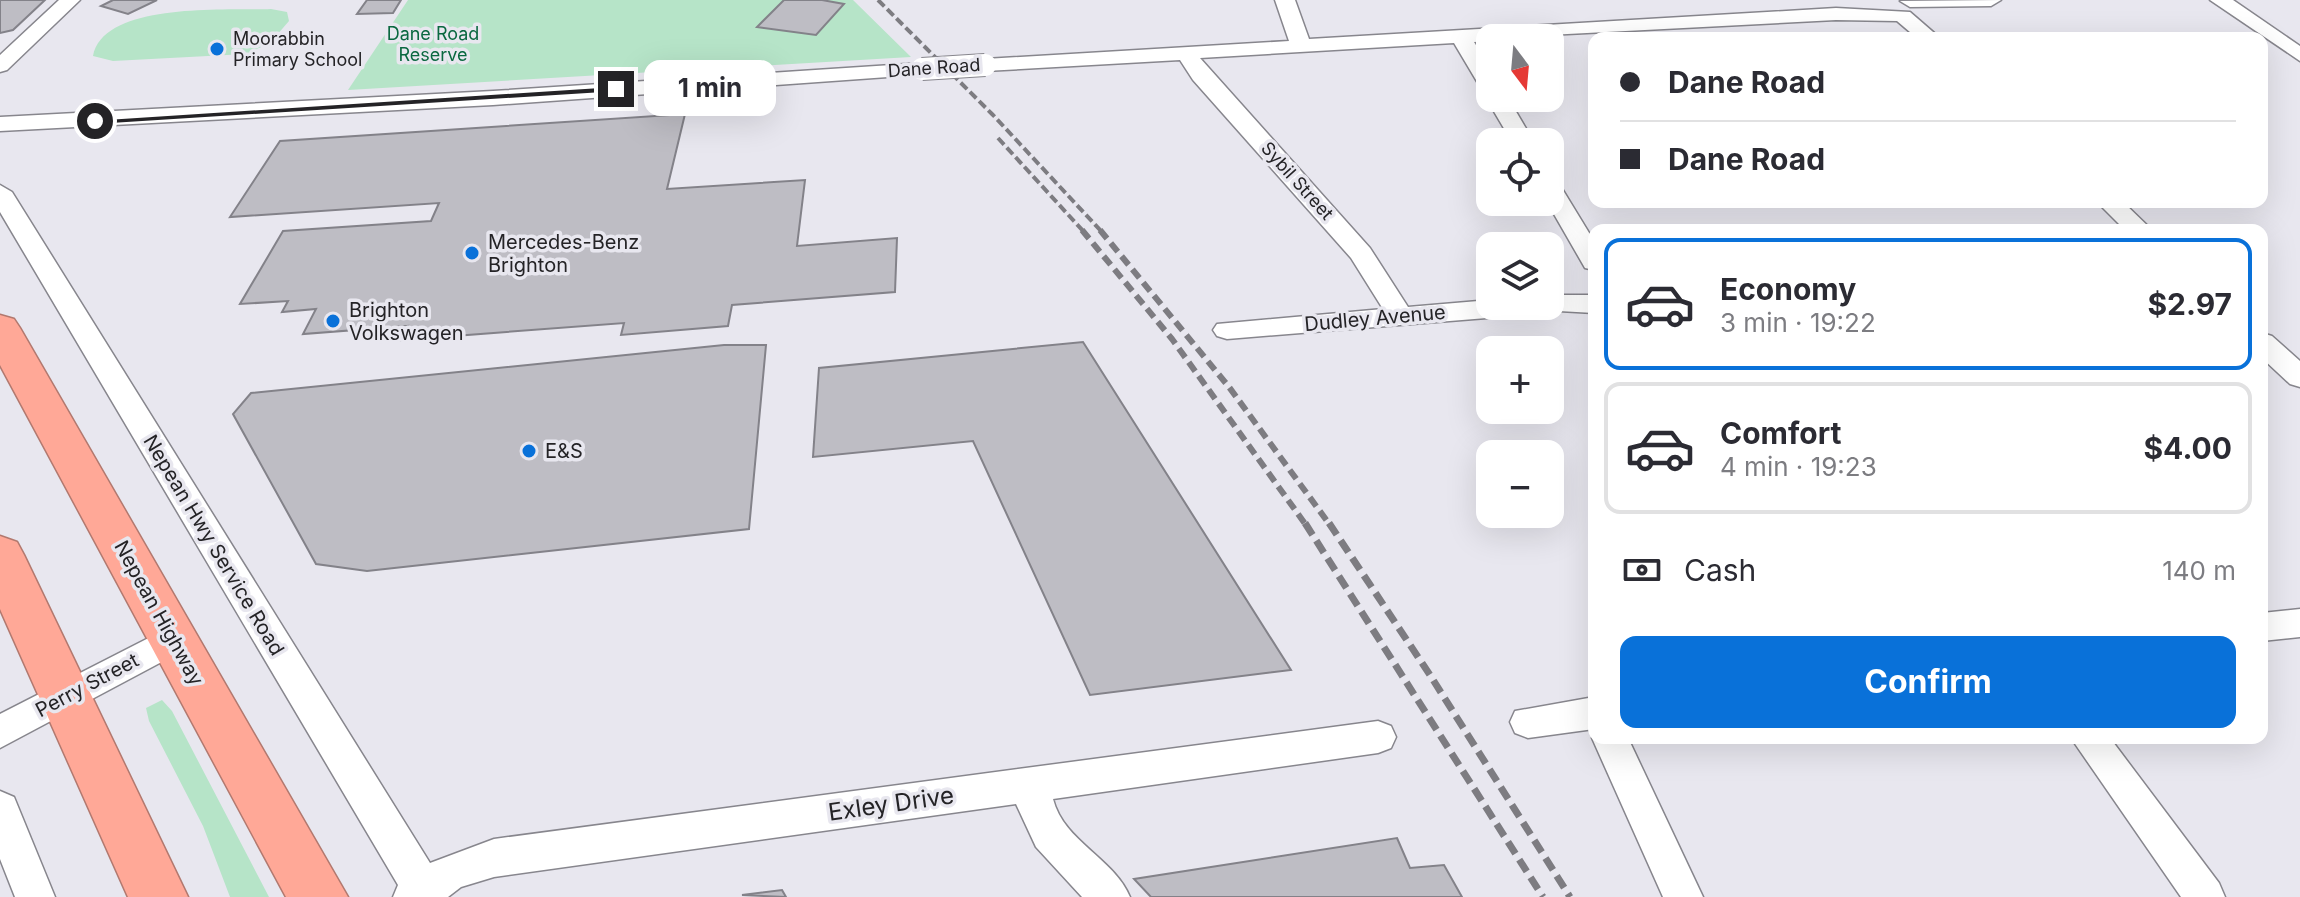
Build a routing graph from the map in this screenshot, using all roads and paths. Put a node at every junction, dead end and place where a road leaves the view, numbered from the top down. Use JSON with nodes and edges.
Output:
{"nodes":[{"id":1,"x":70,"y":0,"type":"edge"},
{"id":2,"x":1285,"y":0,"type":"edge"},
{"id":3,"x":1684,"y":0,"type":"edge"},
{"id":4,"x":1991,"y":0,"type":"edge"},
{"id":5,"x":2220,"y":0,"type":"edge"},
{"id":6,"x":1970,"y":1,"type":"edge"},
{"id":7,"x":1903,"y":8,"type":"edge"},
{"id":8,"x":1703,"y":22,"type":"junction"},
{"id":9,"x":1927,"y":32,"type":"edge"},
{"id":10,"x":2267,"y":32,"type":"edge"},
{"id":11,"x":2268,"y":33,"type":"edge"},
{"id":12,"x":1461,"y":37,"type":"junction"},
{"id":13,"x":1301,"y":46,"type":"junction"},
{"id":14,"x":1186,"y":53,"type":"junction"},
{"id":15,"x":2300,"y":55,"type":"edge"},
{"id":16,"x":1476,"y":62,"type":"edge"},
{"id":17,"x":0,"y":66,"type":"edge"},
{"id":18,"x":0,"y":124,"type":"edge"},
{"id":19,"x":32,"y":125,"type":"junction"},
{"id":20,"x":0,"y":132,"type":"edge"},
{"id":21,"x":0,"y":192,"type":"edge"},
{"id":22,"x":2116,"y":208,"type":"edge"},
{"id":23,"x":1564,"y":211,"type":"edge"},
{"id":24,"x":2133,"y":224,"type":"edge"},
{"id":25,"x":1588,"y":252,"type":"edge"},
{"id":26,"x":1564,"y":304,"type":"edge"},
{"id":27,"x":1588,"y":304,"type":"edge"},
{"id":28,"x":1476,"y":309,"type":"edge"},
{"id":29,"x":1400,"y":315,"type":"junction"},
{"id":30,"x":0,"y":328,"type":"edge"},
{"id":31,"x":1227,"y":330,"type":"dead end"},
{"id":32,"x":2268,"y":348,"type":"edge"},
{"id":33,"x":2300,"y":377,"type":"edge"},
{"id":34,"x":0,"y":555,"type":"edge"},
{"id":35,"x":2300,"y":623,"type":"edge"},
{"id":36,"x":2268,"y":626,"type":"edge"},
{"id":37,"x":174,"y":639,"type":"junction"},
{"id":38,"x":66,"y":697,"type":"junction"},
{"id":39,"x":1588,"y":714,"type":"edge"},
{"id":40,"x":1528,"y":722,"type":"dead end"},
{"id":41,"x":0,"y":732,"type":"edge"},
{"id":42,"x":1378,"y":737,"type":"dead end"},
{"id":43,"x":1613,"y":744,"type":"edge"},
{"id":44,"x":2093,"y":744,"type":"edge"},
{"id":45,"x":1031,"y":785,"type":"junction"},
{"id":46,"x":0,"y":809,"type":"edge"},
{"id":47,"x":421,"y":894,"type":"edge"},
{"id":48,"x":35,"y":897,"type":"edge"},
{"id":49,"x":158,"y":897,"type":"edge"},
{"id":50,"x":318,"y":897,"type":"edge"},
{"id":51,"x":1110,"y":897,"type":"edge"},
{"id":52,"x":1683,"y":897,"type":"edge"},
{"id":53,"x":2205,"y":897,"type":"edge"}],
"edges":[{"from":1,"to":17,"type":"street"},
{"from":2,"to":13,"type":"street"},
{"from":3,"to":8,"type":"street"},
{"from":4,"to":6,"type":"street","name":"Dane Road"},
{"from":5,"to":10,"type":"street"},
{"from":6,"to":7,"type":"street","name":"Dane Road"},
{"from":7,"to":8,"type":"street","name":"Dane Road"},
{"from":7,"to":9,"type":"street"},
{"from":8,"to":12,"type":"street","name":"Dane Road"},
{"from":11,"to":15,"type":"street"},
{"from":12,"to":13,"type":"street","name":"Dane Road"},
{"from":12,"to":16,"type":"street"},
{"from":13,"to":14,"type":"street","name":"Dane Road"},
{"from":14,"to":19,"type":"street","name":"Dane Road","bridge":true},
{"from":14,"to":29,"type":"street","name":"Sybil Street"},
{"from":18,"to":19,"type":"street","name":"Dane Road"},
{"from":19,"to":20,"type":"street","name":"Dane Road"},
{"from":21,"to":47,"type":"street","name":"Nepean Hwy Service Road"},
{"from":22,"to":24,"type":"street"},
{"from":23,"to":25,"type":"street"},
{"from":26,"to":27,"type":"street"},
{"from":28,"to":29,"type":"street","name":"Dudley Avenue"},
{"from":29,"to":31,"type":"street","name":"Dudley Avenue"},
{"from":30,"to":37,"type":"highway","name":"Nepean Highway"},
{"from":32,"to":33,"type":"street"},
{"from":34,"to":38,"type":"highway"},
{"from":35,"to":36,"type":"street"},
{"from":37,"to":38,"type":"street","name":"Perry Street"},
{"from":37,"to":50,"type":"highway","name":"Nepean Highway"},
{"from":38,"to":41,"type":"street","name":"Perry Street"},
{"from":38,"to":49,"type":"highway"},
{"from":39,"to":40,"type":"street"},
{"from":42,"to":45,"type":"street","name":"Exley Drive"},
{"from":43,"to":52,"type":"street"},
{"from":44,"to":53,"type":"street"},
{"from":45,"to":47,"type":"street","name":"Exley Drive"},
{"from":45,"to":51,"type":"street"},
{"from":46,"to":48,"type":"street"}]}
